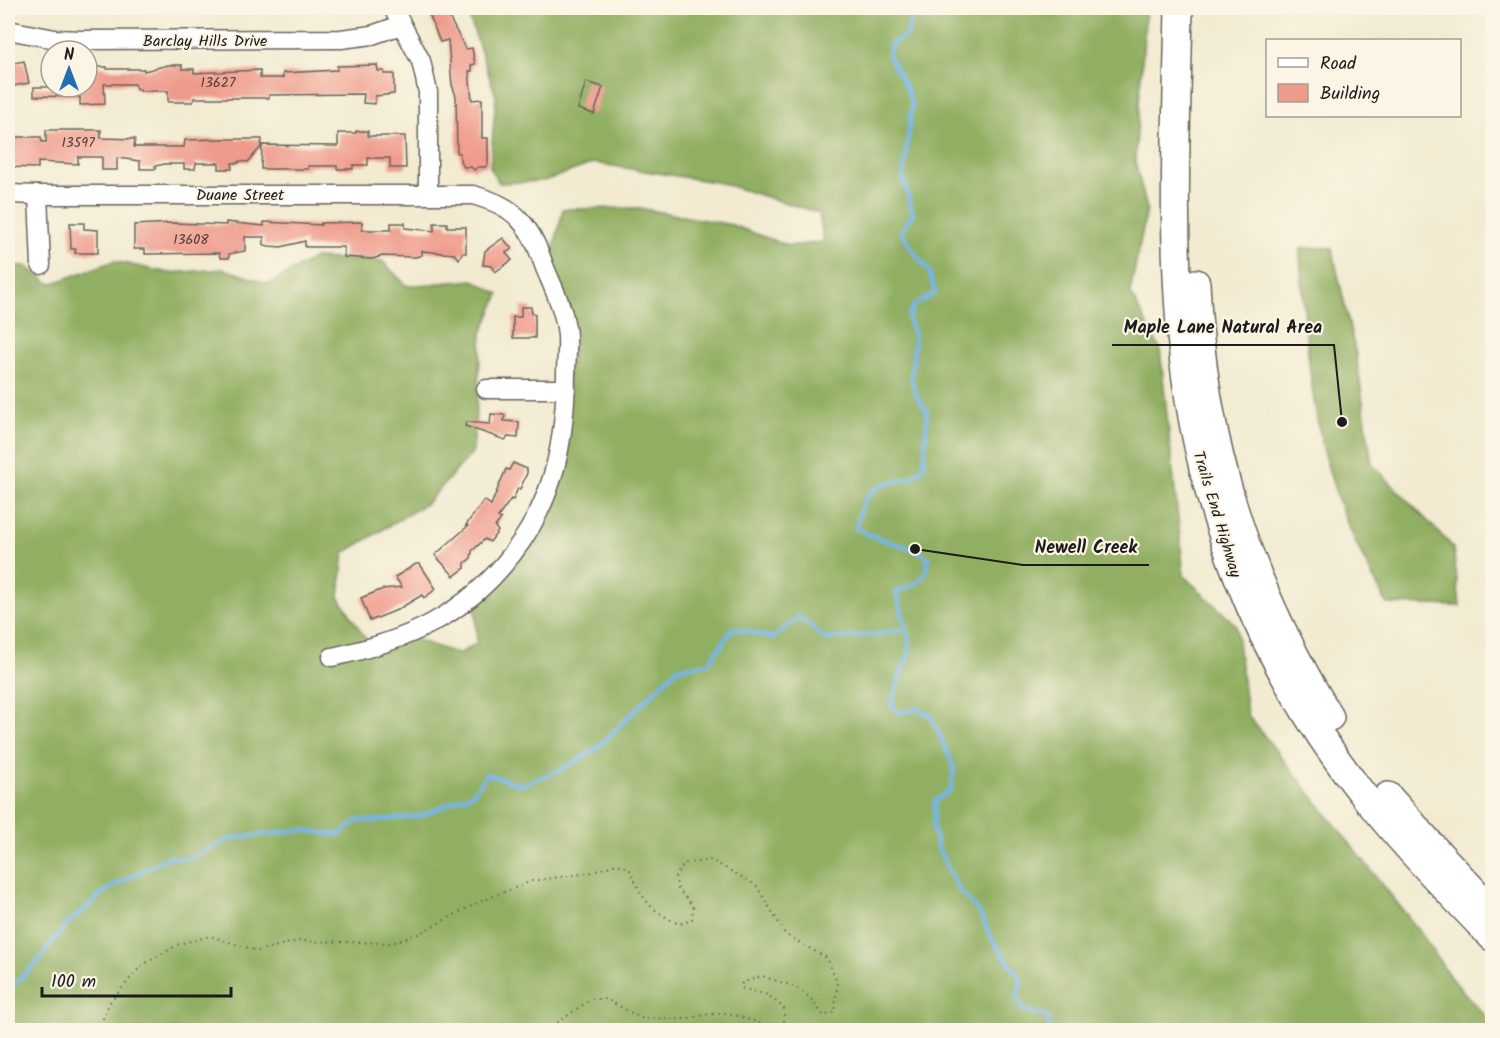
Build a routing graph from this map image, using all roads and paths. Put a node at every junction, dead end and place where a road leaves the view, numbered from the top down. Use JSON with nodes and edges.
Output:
{"nodes":[{"id":1,"x":393,"y":8,"type":"edge"},
{"id":2,"x":1179,"y":8,"type":"edge"},
{"id":3,"x":1197,"y":8,"type":"edge"},
{"id":4,"x":401,"y":25,"type":"junction"},
{"id":5,"x":8,"y":30,"type":"edge"},
{"id":6,"x":8,"y":194,"type":"edge"},
{"id":7,"x":428,"y":194,"type":"junction"},
{"id":8,"x":38,"y":195,"type":"junction"},
{"id":9,"x":41,"y":265,"type":"dead end"},
{"id":10,"x":486,"y":389,"type":"dead end"},
{"id":11,"x":566,"y":389,"type":"junction"},
{"id":12,"x":332,"y":657,"type":"dead end"},
{"id":13,"x":1492,"y":910,"type":"edge"},
{"id":14,"x":1492,"y":937,"type":"edge"},
{"id":15,"x":98,"y":1030,"type":"edge"},
{"id":16,"x":547,"y":1030,"type":"edge"}],
"edges":[{"from":1,"to":4,"type":"street"},
{"from":2,"to":14,"type":"highway","name":"Trails End Highway"},
{"from":3,"to":13,"type":"highway","name":"Trails End Highway"},
{"from":4,"to":5,"type":"street","name":"Barclay Hills Drive"},
{"from":4,"to":7,"type":"street"},
{"from":6,"to":8,"type":"street","name":"Duane Street"},
{"from":7,"to":8,"type":"street","name":"Duane Street"},
{"from":7,"to":11,"type":"street","name":"Duane Street"},
{"from":8,"to":9,"type":"street"},
{"from":10,"to":11,"type":"street"},
{"from":11,"to":12,"type":"street","name":"Duane Street"},
{"from":15,"to":16,"type":"path"}]}
